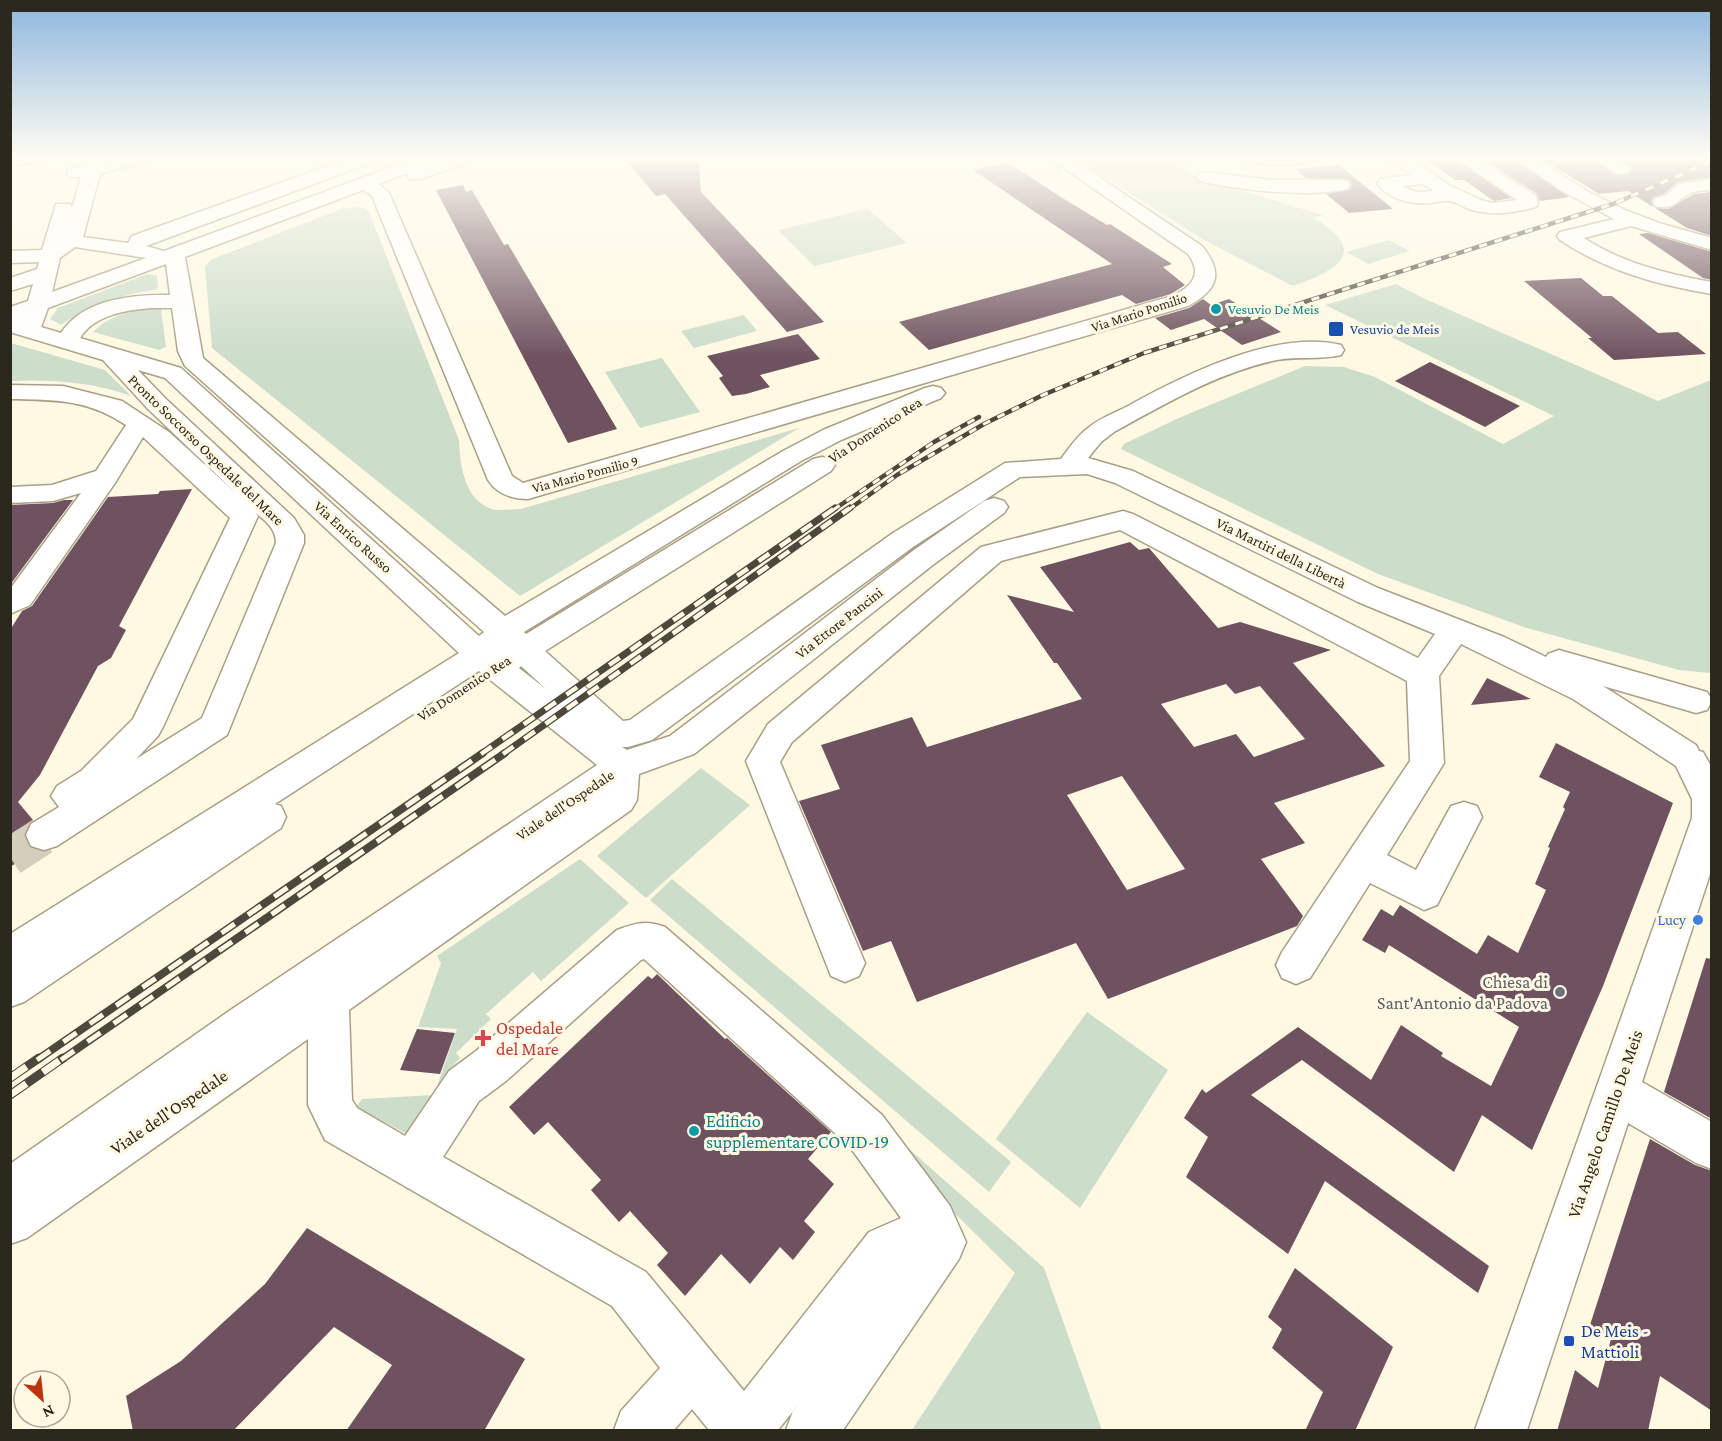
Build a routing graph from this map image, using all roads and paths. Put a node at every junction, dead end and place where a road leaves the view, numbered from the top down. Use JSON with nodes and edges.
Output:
{"nodes":[{"id":1,"x":67,"y":224,"type":"edge"},
{"id":2,"x":207,"y":224,"type":"edge"},
{"id":3,"x":246,"y":224,"type":"edge"},
{"id":4,"x":383,"y":224,"type":"edge"},
{"id":5,"x":1157,"y":224,"type":"edge"},
{"id":6,"x":1619,"y":224,"type":"edge"},
{"id":7,"x":1645,"y":224,"type":"edge"},
{"id":8,"x":10,"y":241,"type":"edge"},
{"id":9,"x":1704,"y":245,"type":"edge"},
{"id":10,"x":134,"y":250,"type":"junction"},
{"id":11,"x":10,"y":257,"type":"edge"},
{"id":12,"x":175,"y":258,"type":"junction"},
{"id":13,"x":55,"y":263,"type":"junction"},
{"id":14,"x":10,"y":285,"type":"edge"},
{"id":15,"x":1705,"y":287,"type":"edge"},
{"id":16,"x":10,"y":297,"type":"edge"},
{"id":17,"x":182,"y":302,"type":"junction"},
{"id":18,"x":10,"y":315,"type":"edge"},
{"id":19,"x":23,"y":328,"type":"edge"},
{"id":20,"x":1046,"y":341,"type":"junction"},
{"id":21,"x":66,"y":343,"type":"junction"},
{"id":22,"x":1333,"y":350,"type":"dead end"},
{"id":23,"x":113,"y":357,"type":"junction"},
{"id":24,"x":10,"y":392,"type":"edge"},
{"id":25,"x":871,"y":392,"type":"junction"},
{"id":26,"x":927,"y":396,"type":"junction"},
{"id":27,"x":138,"y":424,"type":"junction"},
{"id":28,"x":1060,"y":467,"type":"junction"},
{"id":29,"x":106,"y":477,"type":"junction"},
{"id":30,"x":10,"y":495,"type":"edge"},
{"id":31,"x":10,"y":604,"type":"edge"},
{"id":32,"x":1455,"y":629,"type":"junction"},
{"id":33,"x":1493,"y":645,"type":"junction"},
{"id":34,"x":500,"y":651,"type":"junction"},
{"id":35,"x":1423,"y":675,"type":"junction"},
{"id":36,"x":1704,"y":701,"type":"edge"},
{"id":37,"x":640,"y":730,"type":"joint"},
{"id":38,"x":616,"y":761,"type":"junction"},
{"id":39,"x":1696,"y":765,"type":"edge"},
{"id":40,"x":1464,"y":817,"type":"dead end"},
{"id":41,"x":1711,"y":817,"type":"edge"},
{"id":42,"x":1364,"y":861,"type":"junction"},
{"id":43,"x":1703,"y":868,"type":"edge"},
{"id":44,"x":10,"y":956,"type":"edge"},
{"id":45,"x":845,"y":963,"type":"dead end"},
{"id":46,"x":1296,"y":965,"type":"dead end"},
{"id":47,"x":10,"y":988,"type":"edge"},
{"id":48,"x":328,"y":1003,"type":"junction"},
{"id":49,"x":247,"y":1023,"type":"junction"},
{"id":50,"x":1616,"y":1090,"type":"junction"},
{"id":51,"x":1712,"y":1147,"type":"edge"},
{"id":52,"x":412,"y":1165,"type":"junction"},
{"id":53,"x":10,"y":1168,"type":"edge"},
{"id":54,"x":10,"y":1192,"type":"edge"},
{"id":55,"x":10,"y":1221,"type":"edge"},
{"id":56,"x":942,"y":1242,"type":"junction"},
{"id":57,"x":692,"y":1370,"type":"junction"},
{"id":58,"x":639,"y":1431,"type":"edge"},
{"id":59,"x":744,"y":1431,"type":"edge"},
{"id":60,"x":812,"y":1431,"type":"edge"},
{"id":61,"x":1501,"y":1431,"type":"edge"}],
"edges":[{"from":1,"to":13,"type":"street","name":"Via Enrico Russo"},
{"from":2,"to":10,"type":"street"},
{"from":3,"to":12,"type":"street"},
{"from":4,"to":25,"type":"street","name":"Via Mario Pomilio 9"},
{"from":5,"to":20,"type":"street","name":"Via Mario Pomilio"},
{"from":6,"to":15,"type":"street"},
{"from":7,"to":9,"type":"street"},
{"from":8,"to":13,"type":"street"},
{"from":9,"to":15,"type":"street"},
{"from":10,"to":12,"type":"street"},
{"from":10,"to":13,"type":"street"},
{"from":10,"to":13,"type":"street"},
{"from":11,"to":13,"type":"street"},
{"from":12,"to":13,"type":"street"},
{"from":12,"to":17,"type":"street","name":"Via Enrico Russo"},
{"from":13,"to":14,"type":"street"},
{"from":13,"to":16,"type":"street"},
{"from":13,"to":18,"type":"street"},
{"from":13,"to":19,"type":"street","name":"Via Enrico Russo"},
{"from":17,"to":21,"type":"street"},
{"from":17,"to":34,"type":"street","name":"Via Enrico Russo"},
{"from":19,"to":21,"type":"street","name":"Via Enrico Russo"},
{"from":20,"to":25,"type":"street","name":"Via Mario Pomilio"},
{"from":20,"to":26,"type":"street","name":"Via Mario Pomilio"},
{"from":21,"to":23,"type":"street","name":"Via Enrico Russo"},
{"from":22,"to":28,"type":"street"},
{"from":23,"to":27,"type":"street","name":"Pronto Soccorso Ospedale del Mare"},
{"from":23,"to":34,"type":"street","name":"Via Enrico Russo"},
{"from":24,"to":27,"type":"street"},
{"from":25,"to":26,"type":"street"},
{"from":26,"to":34,"type":"street","name":"Via Domenico Rea"},
{"from":27,"to":29,"type":"street"},
{"from":28,"to":32,"type":"street","name":"Via Martiri della Libertà"},
{"from":28,"to":37,"type":"street","name":"Via Ettore Pancini"},
{"from":28,"to":38,"type":"street","name":"Via Ettore Pancini"},
{"from":29,"to":30,"type":"street"},
{"from":29,"to":31,"type":"street"},
{"from":32,"to":33,"type":"street","name":"Via Martiri della Libertà"},
{"from":32,"to":35,"type":"street"},
{"from":33,"to":36,"type":"street","name":"Via Martiri della Libertà"},
{"from":33,"to":39,"type":"street","name":"Via Martiri della Libertà"},
{"from":34,"to":37,"type":"street","name":"Via Enrico Russo"},
{"from":34,"to":38,"type":"street","name":"Via Enrico Russo"},
{"from":34,"to":44,"type":"street","name":"Via Domenico Rea"},
{"from":34,"to":47,"type":"street","name":"Via Domenico Rea"},
{"from":35,"to":42,"type":"street"},
{"from":35,"to":45,"type":"street"},
{"from":36,"to":39,"type":"street","name":"Via Angelo Camillo De Meis"},
{"from":38,"to":48,"type":"street","name":"Viale dell'Ospedale"},
{"from":38,"to":49,"type":"street","name":"Viale dell'Ospedale"},
{"from":38,"to":53,"type":"street"},
{"from":39,"to":41,"type":"street","name":"Via Angelo Camillo De Meis"},
{"from":40,"to":42,"type":"street"},
{"from":41,"to":43,"type":"street","name":"Via Angelo Camillo De Meis"},
{"from":42,"to":46,"type":"street"},
{"from":43,"to":50,"type":"street","name":"Via Angelo Camillo De Meis"},
{"from":48,"to":49,"type":"street","name":"Viale dell'Ospedale"},
{"from":48,"to":52,"type":"street"},
{"from":48,"to":55,"type":"street","name":"Viale dell'Ospedale"},
{"from":49,"to":54,"type":"street","name":"Viale dell'Ospedale"},
{"from":50,"to":51,"type":"street"},
{"from":50,"to":61,"type":"street","name":"Via Angelo Camillo De Meis"},
{"from":52,"to":56,"type":"street"},
{"from":52,"to":57,"type":"street"},
{"from":56,"to":59,"type":"street"},
{"from":56,"to":60,"type":"street"},
{"from":57,"to":58,"type":"street"},
{"from":57,"to":59,"type":"street"}]}
